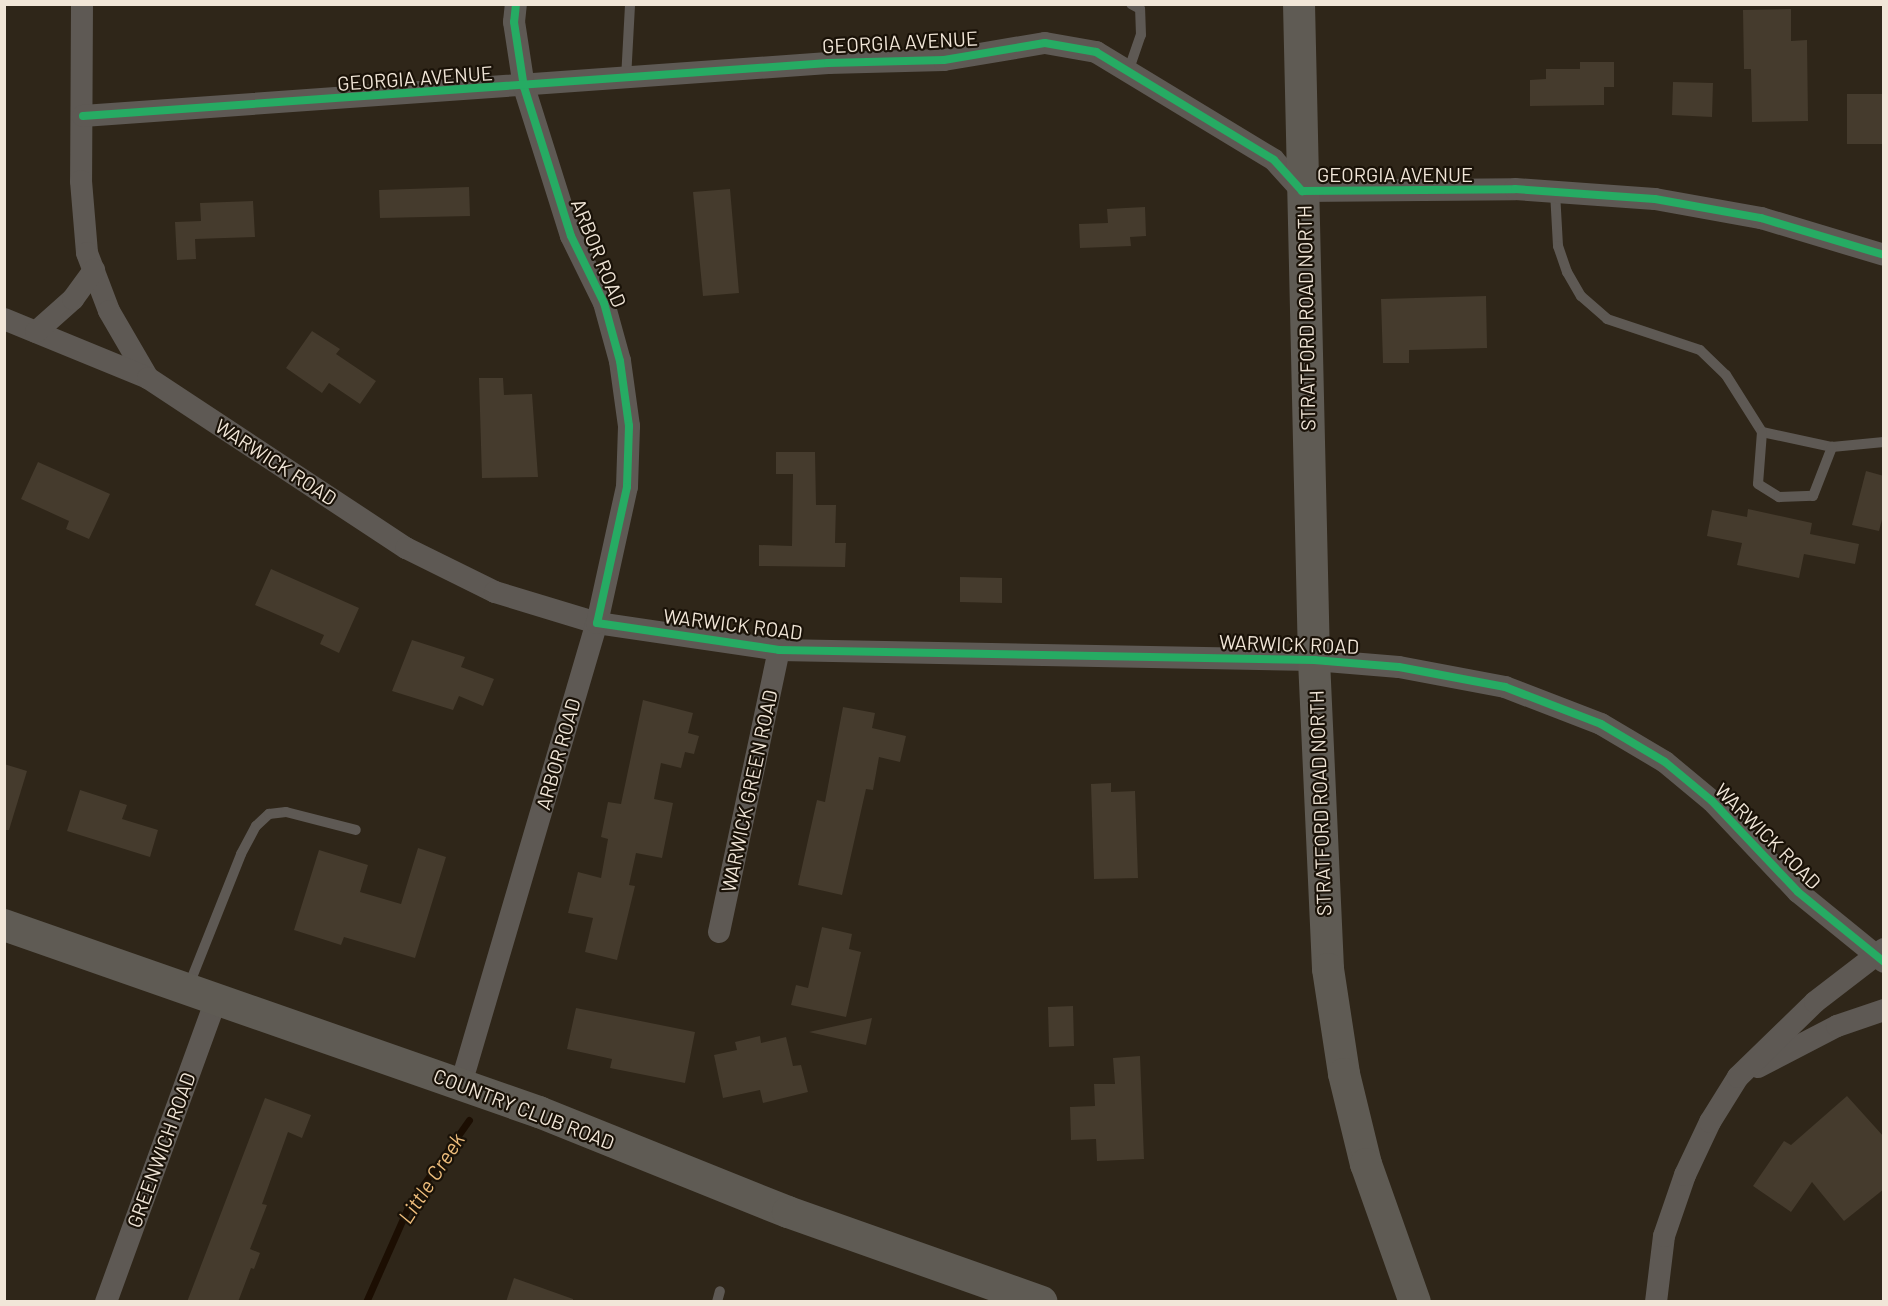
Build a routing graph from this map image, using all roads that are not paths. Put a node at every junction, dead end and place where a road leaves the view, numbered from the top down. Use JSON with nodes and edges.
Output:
{"nodes":[{"id":1,"x":82,"y":4,"type":"edge"},
{"id":2,"x":516,"y":4,"type":"edge"},
{"id":3,"x":630,"y":4,"type":"edge"},
{"id":4,"x":1131,"y":4,"type":"edge"},
{"id":5,"x":1299,"y":4,"type":"edge"},
{"id":6,"x":1128,"y":72,"type":"junction"},
{"id":7,"x":626,"y":79,"type":"junction"},
{"id":8,"x":524,"y":87,"type":"junction"},
{"id":9,"x":83,"y":116,"type":"junction"},
{"id":10,"x":1302,"y":191,"type":"junction"},
{"id":11,"x":1555,"y":192,"type":"junction"},
{"id":12,"x":1884,"y":255,"type":"edge"},
{"id":13,"x":94,"y":270,"type":"junction"},
{"id":14,"x":4,"y":319,"type":"edge"},
{"id":15,"x":36,"y":332,"type":"junction"},
{"id":16,"x":148,"y":378,"type":"junction"},
{"id":17,"x":1762,"y":432,"type":"junction"},
{"id":18,"x":1884,"y":442,"type":"edge"},
{"id":19,"x":1832,"y":447,"type":"junction"},
{"id":20,"x":597,"y":623,"type":"junction"},
{"id":21,"x":779,"y":650,"type":"junction"},
{"id":22,"x":1314,"y":660,"type":"junction"},
{"id":23,"x":356,"y":830,"type":"dead end"},
{"id":24,"x":4,"y":925,"type":"edge"},
{"id":25,"x":719,"y":932,"type":"dead end"},
{"id":26,"x":1880,"y":956,"type":"edge"},
{"id":27,"x":202,"y":994,"type":"junction"},
{"id":28,"x":1884,"y":1010,"type":"edge"},
{"id":29,"x":1738,"y":1077,"type":"junction"},
{"id":30,"x":461,"y":1084,"type":"junction"},
{"id":31,"x":1415,"y":1301,"type":"edge"},
{"id":32,"x":106,"y":1302,"type":"edge"},
{"id":33,"x":1041,"y":1302,"type":"edge"},
{"id":34,"x":1656,"y":1302,"type":"edge"}],
"edges":[{"from":1,"to":9,"type":"street"},
{"from":2,"to":8,"type":"street","name":"ARBOR ROAD"},
{"from":3,"to":7,"type":"lane"},
{"from":4,"to":6,"type":"lane"},
{"from":5,"to":10,"type":"main road","name":"STRATFORD ROAD NORTH"},
{"from":6,"to":7,"type":"street","name":"GEORGIA AVENUE"},
{"from":6,"to":10,"type":"street","name":"GEORGIA AVENUE"},
{"from":7,"to":8,"type":"street","name":"GEORGIA AVENUE"},
{"from":8,"to":9,"type":"street","name":"GEORGIA AVENUE"},
{"from":8,"to":20,"type":"street","name":"ARBOR ROAD"},
{"from":9,"to":13,"type":"street"},
{"from":10,"to":11,"type":"street","name":"GEORGIA AVENUE"},
{"from":10,"to":22,"type":"main road","name":"STRATFORD ROAD NORTH"},
{"from":11,"to":12,"type":"street","name":"GEORGIA AVENUE"},
{"from":11,"to":17,"type":"lane"},
{"from":13,"to":15,"type":"street"},
{"from":13,"to":16,"type":"street"},
{"from":14,"to":15,"type":"street","name":"WARWICK ROAD"},
{"from":15,"to":16,"type":"street","name":"WARWICK ROAD"},
{"from":16,"to":20,"type":"street","name":"WARWICK ROAD"},
{"from":17,"to":19,"type":"lane"},
{"from":17,"to":19,"type":"lane"},
{"from":18,"to":19,"type":"lane"},
{"from":20,"to":21,"type":"street","name":"WARWICK ROAD"},
{"from":20,"to":30,"type":"street","name":"ARBOR ROAD"},
{"from":21,"to":22,"type":"street","name":"WARWICK ROAD"},
{"from":21,"to":25,"type":"street","name":"WARWICK GREEN ROAD"},
{"from":22,"to":26,"type":"street","name":"WARWICK ROAD"},
{"from":22,"to":31,"type":"main road","name":"STRATFORD ROAD NORTH"},
{"from":23,"to":27,"type":"lane"},
{"from":24,"to":27,"type":"main road","name":"COUNTRY CLUB ROAD"},
{"from":26,"to":29,"type":"street"},
{"from":27,"to":30,"type":"main road","name":"COUNTRY CLUB ROAD"},
{"from":27,"to":32,"type":"street","name":"GREENWICH ROAD"},
{"from":28,"to":29,"type":"street"},
{"from":29,"to":34,"type":"street"},
{"from":30,"to":33,"type":"main road","name":"COUNTRY CLUB ROAD"}]}
